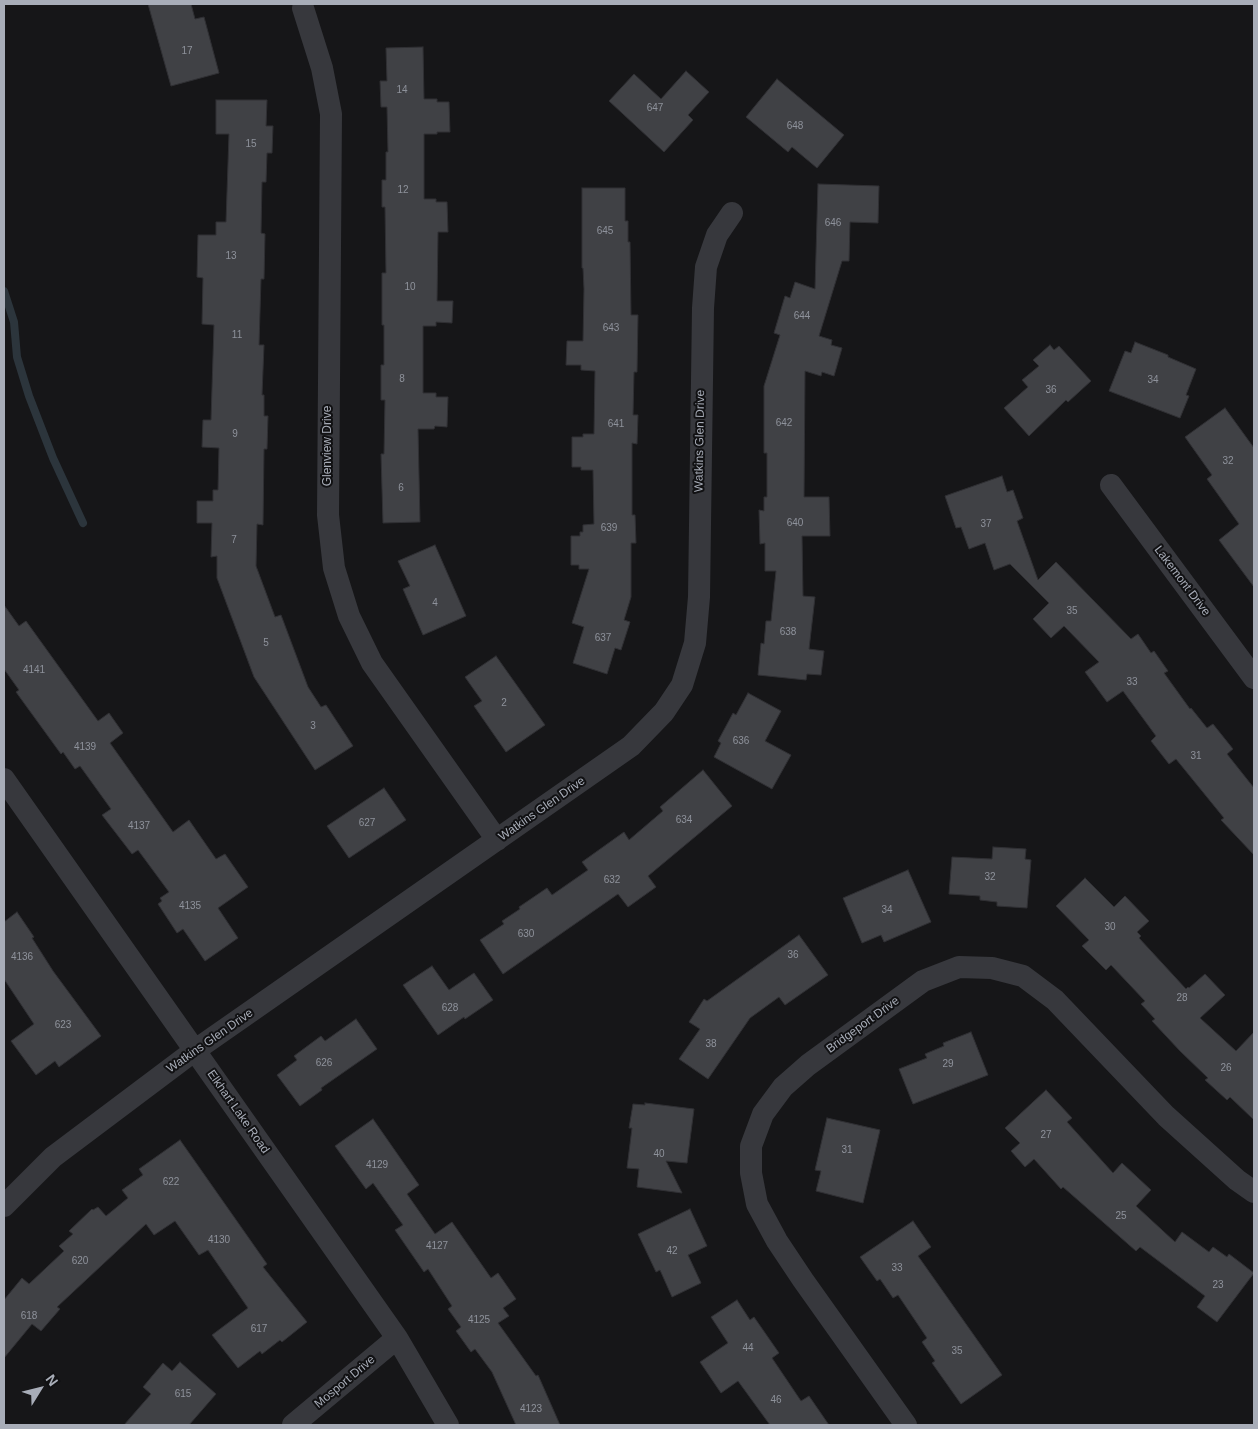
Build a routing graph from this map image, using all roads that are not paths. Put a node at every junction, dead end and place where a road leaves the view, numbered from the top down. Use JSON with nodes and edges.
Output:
{"nodes":[{"id":1,"x":304,"y":8,"type":"dead end"},
{"id":2,"x":732,"y":213,"type":"dead end"},
{"id":3,"x":1111,"y":484,"type":"dead end"},
{"id":4,"x":1254,"y":678,"type":"edge"},
{"id":5,"x":4,"y":778,"type":"edge"},
{"id":6,"x":497,"y":840,"type":"junction"},
{"id":7,"x":194,"y":1051,"type":"junction"},
{"id":8,"x":1254,"y":1192,"type":"edge"},
{"id":9,"x":4,"y":1206,"type":"edge"},
{"id":10,"x":397,"y":1338,"type":"junction"},
{"id":11,"x":293,"y":1425,"type":"edge"},
{"id":12,"x":448,"y":1425,"type":"edge"},
{"id":13,"x":906,"y":1425,"type":"edge"}],
"edges":[{"from":1,"to":6,"type":"street","name":"Glenview Drive"},
{"from":2,"to":6,"type":"street","name":"Watkins Glen Drive"},
{"from":3,"to":4,"type":"street","name":"Lakemont Drive"},
{"from":5,"to":7,"type":"street","name":"Elkhart Lake Road"},
{"from":6,"to":7,"type":"street","name":"Watkins Glen Drive"},
{"from":7,"to":9,"type":"street","name":"Watkins Glen Drive"},
{"from":7,"to":10,"type":"street","name":"Elkhart Lake Road"},
{"from":8,"to":13,"type":"street","name":"Bridgeport Drive"},
{"from":10,"to":11,"type":"street","name":"Mosport Drive"},
{"from":10,"to":12,"type":"street","name":"Elkhart Lake Road"}]}
